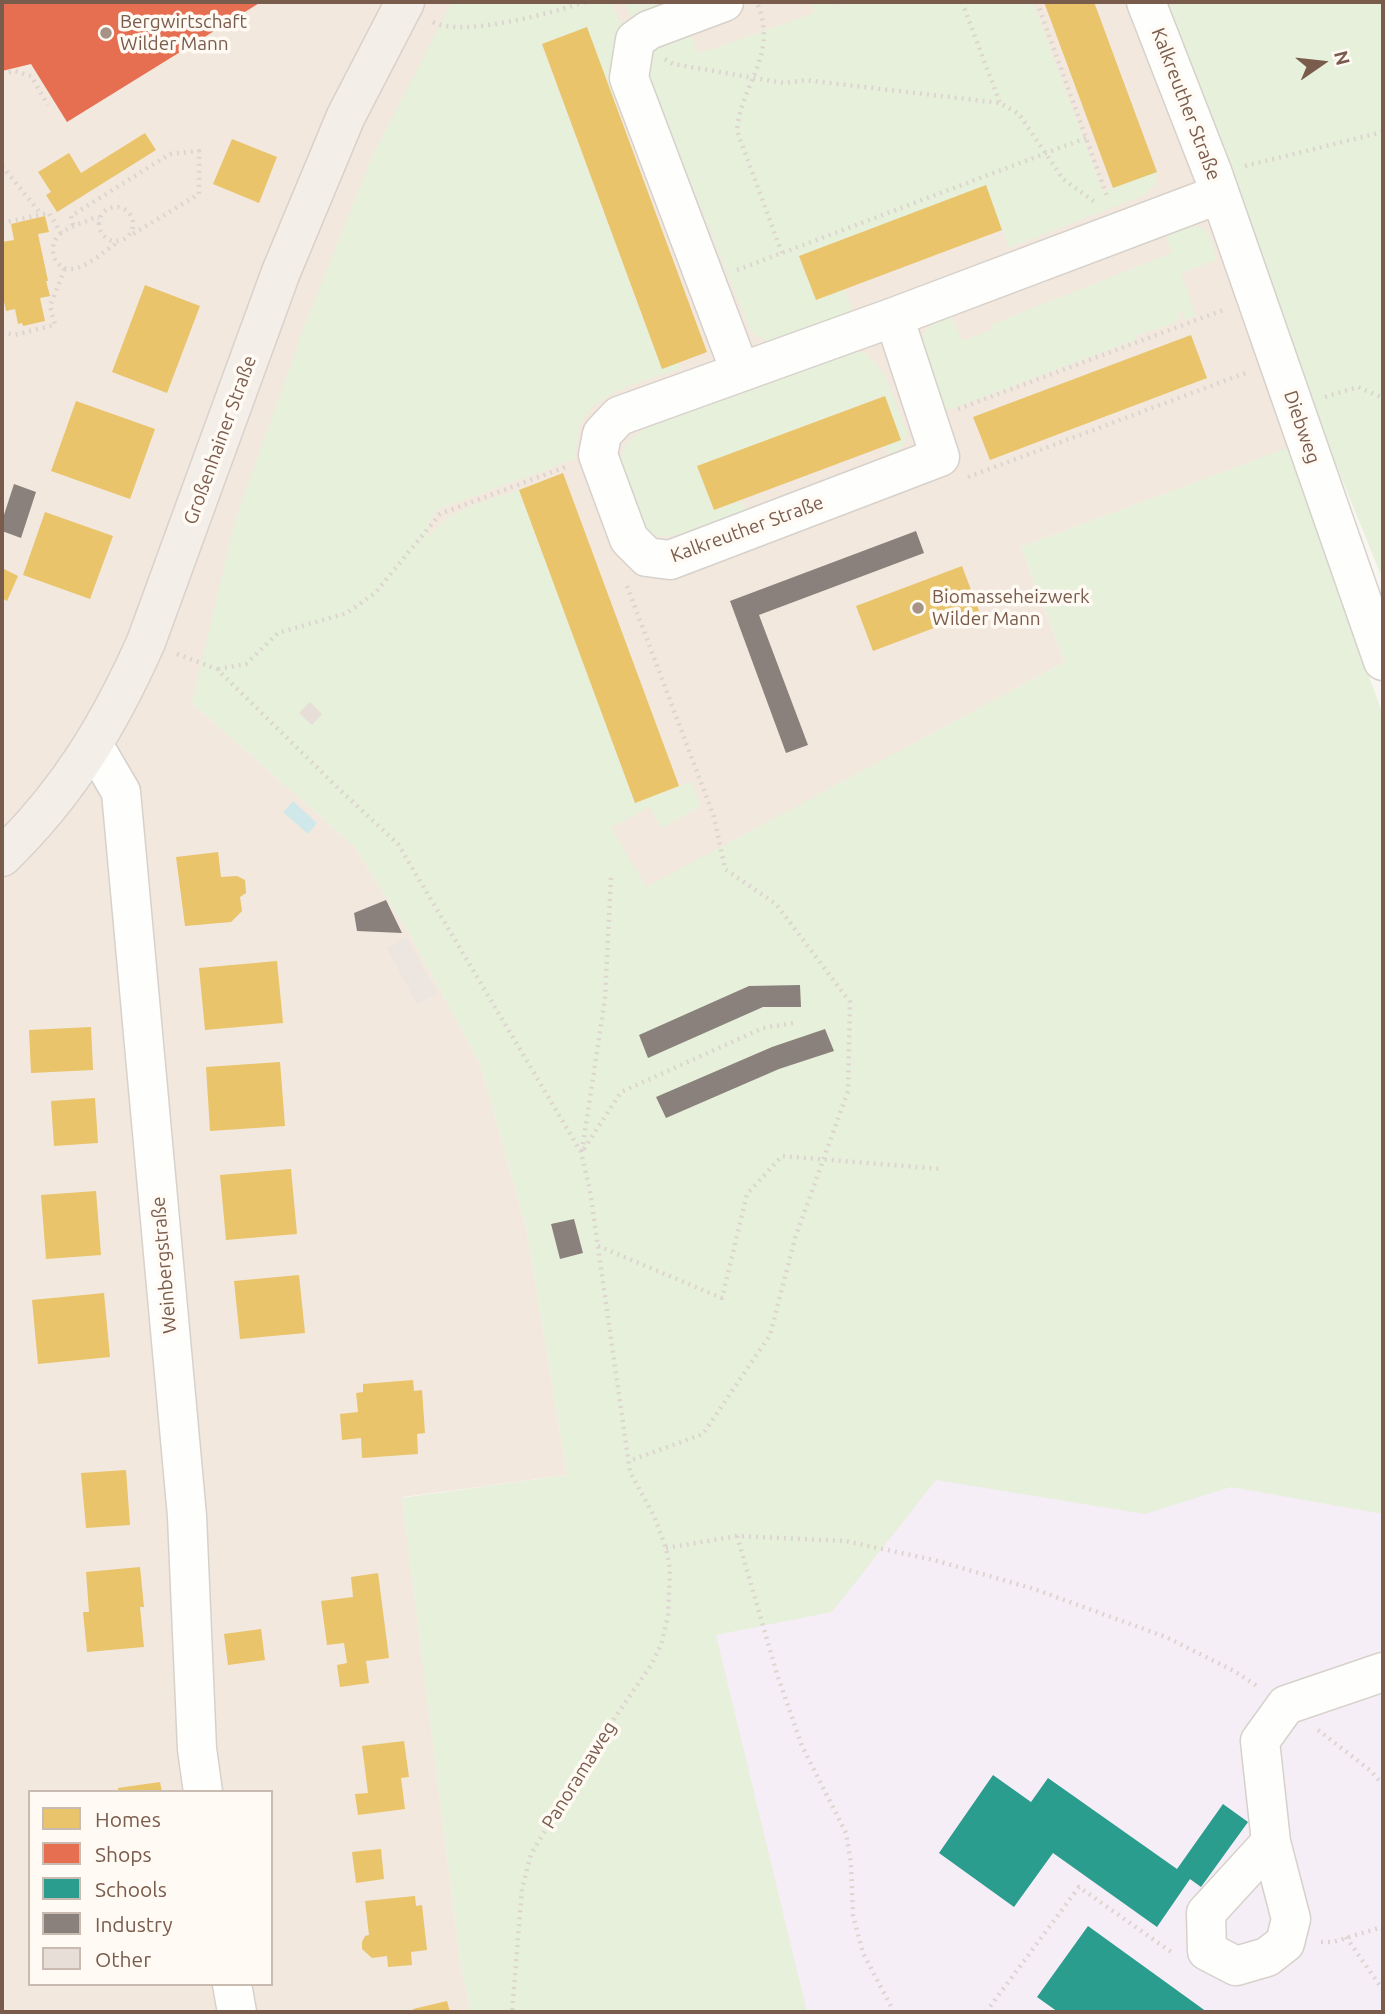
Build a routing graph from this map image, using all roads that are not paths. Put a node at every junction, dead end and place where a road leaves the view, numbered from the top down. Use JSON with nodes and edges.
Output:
{"nodes":[{"id":1,"x":724,"y":2,"type":"edge"},
{"id":2,"x":1146,"y":2,"type":"edge"},
{"id":3,"x":403,"y":4,"type":"edge"},
{"id":4,"x":1216,"y":184,"type":"junction"},
{"id":5,"x":894,"y":317,"type":"junction"},
{"id":6,"x":740,"y":371,"type":"junction"},
{"id":7,"x":1383,"y":661,"type":"edge"},
{"id":8,"x":94,"y":746,"type":"junction"},
{"id":9,"x":2,"y":857,"type":"edge"},
{"id":10,"x":1383,"y":1672,"type":"edge"},
{"id":11,"x":203,"y":1790,"type":"edge"},
{"id":12,"x":1271,"y":1842,"type":"junction"},
{"id":13,"x":232,"y":1986,"type":"edge"},
{"id":14,"x":237,"y":2012,"type":"edge"}],
"edges":[{"from":1,"to":6,"type":"street"},
{"from":2,"to":4,"type":"street","name":"Kalkreuther Straße"},
{"from":3,"to":8,"type":"main road","name":"Großenhainer Straße"},
{"from":4,"to":5,"type":"street","name":"Kalkreuther Straße"},
{"from":4,"to":7,"type":"street","name":"Diebweg"},
{"from":5,"to":6,"type":"street","name":"Kalkreuther Straße"},
{"from":5,"to":6,"type":"street","name":"Kalkreuther Straße"},
{"from":8,"to":9,"type":"main road","name":"Großenhainer Straße"},
{"from":8,"to":11,"type":"street","name":"Weinbergstraße"},
{"from":10,"to":12,"type":"street"},
{"from":12,"to":12,"type":"street"},
{"from":13,"to":14,"type":"street"}]}
